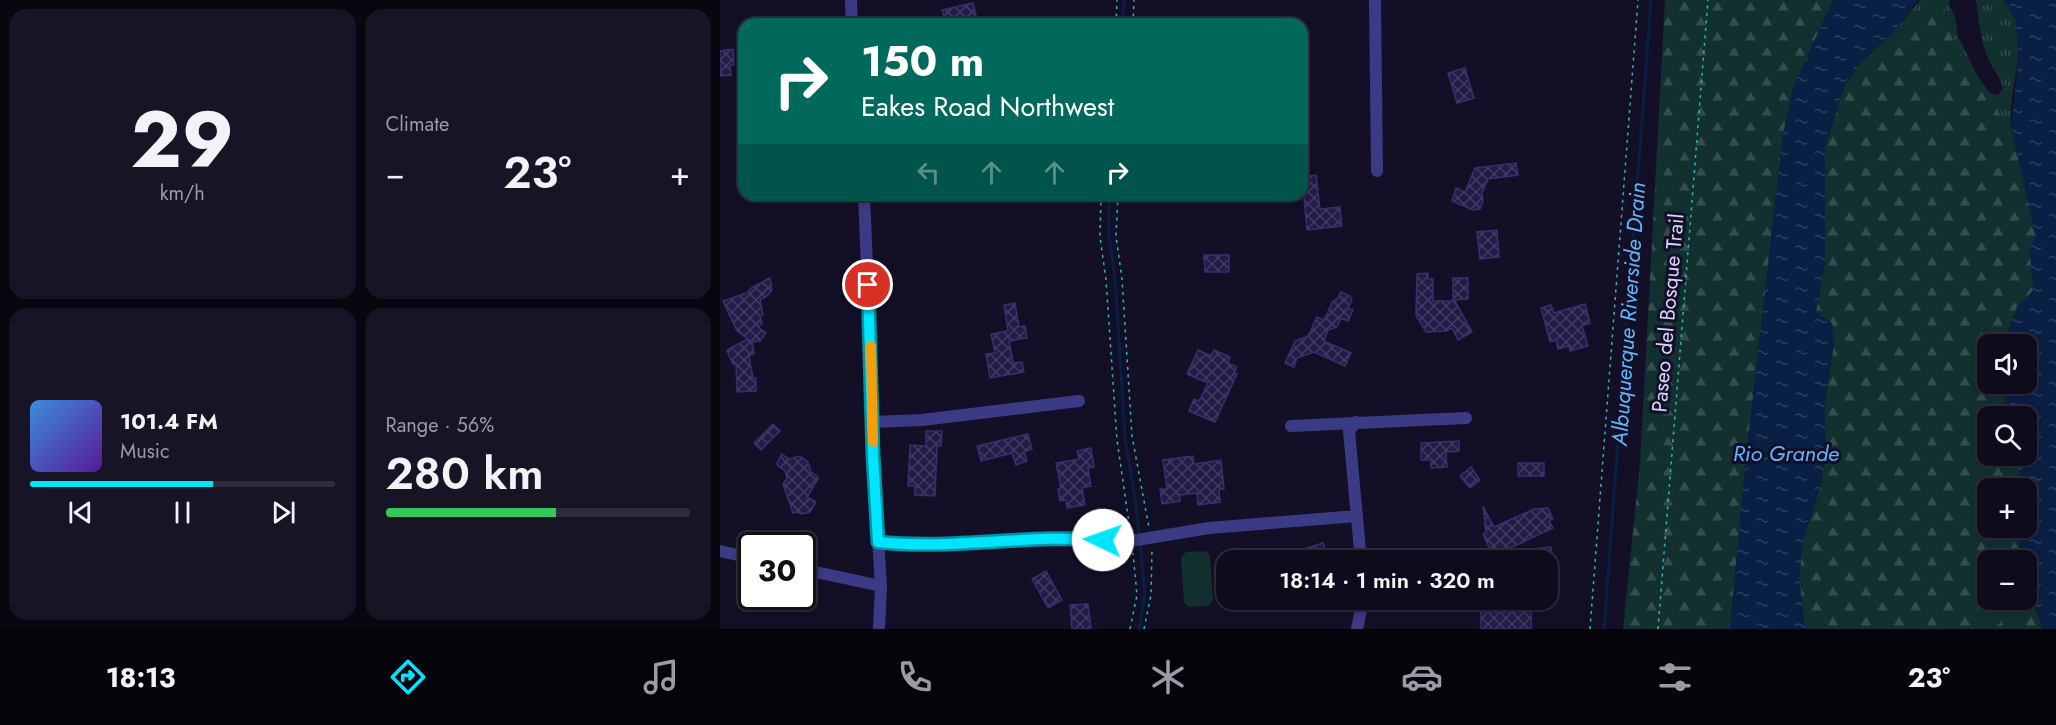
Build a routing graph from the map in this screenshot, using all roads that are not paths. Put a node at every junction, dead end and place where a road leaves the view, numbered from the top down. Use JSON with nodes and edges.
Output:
{"nodes":[{"id":1,"x":851,"y":0,"type":"edge"},
{"id":2,"x":1375,"y":0,"type":"edge"},
{"id":3,"x":852,"y":18,"type":"edge"},
{"id":4,"x":1377,"y":171,"type":"dead end"},
{"id":5,"x":864,"y":201,"type":"edge"},
{"id":6,"x":1079,"y":401,"type":"dead end"},
{"id":7,"x":1466,"y":418,"type":"dead end"},
{"id":8,"x":873,"y":422,"type":"junction"},
{"id":9,"x":1356,"y":422,"type":"junction"},
{"id":10,"x":1291,"y":426,"type":"dead end"},
{"id":11,"x":1357,"y":516,"type":"junction"},
{"id":12,"x":878,"y":542,"type":"junction"},
{"id":13,"x":1360,"y":550,"type":"edge"},
{"id":14,"x":720,"y":551,"type":"edge"},
{"id":15,"x":738,"y":555,"type":"edge"},
{"id":16,"x":816,"y":572,"type":"edge"},
{"id":17,"x":881,"y":586,"type":"junction"},
{"id":18,"x":1362,"y":610,"type":"edge"},
{"id":19,"x":879,"y":629,"type":"edge"},
{"id":20,"x":1357,"y":629,"type":"edge"}],
"edges":[{"from":1,"to":3,"type":"street"},
{"from":2,"to":4,"type":"street"},
{"from":5,"to":8,"type":"street"},
{"from":6,"to":8,"type":"street"},
{"from":7,"to":9,"type":"street"},
{"from":8,"to":12,"type":"street"},
{"from":9,"to":10,"type":"street"},
{"from":9,"to":11,"type":"street"},
{"from":11,"to":12,"type":"street"},
{"from":11,"to":13,"type":"street"},
{"from":12,"to":17,"type":"street"},
{"from":14,"to":15,"type":"street"},
{"from":16,"to":17,"type":"street"},
{"from":17,"to":19,"type":"street"},
{"from":18,"to":20,"type":"street"}]}
